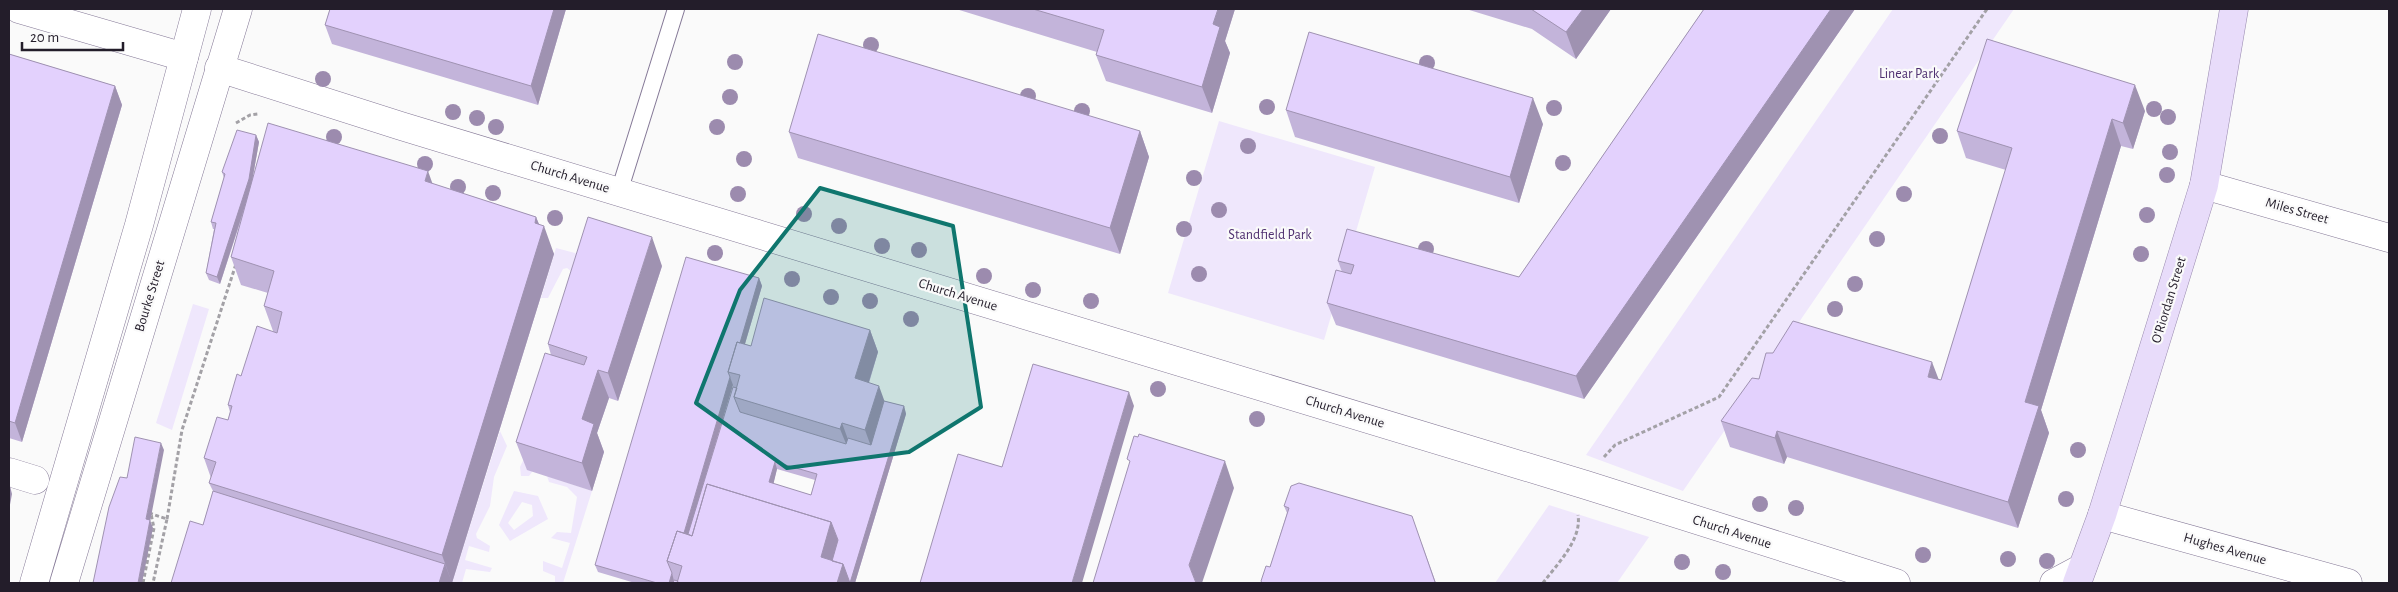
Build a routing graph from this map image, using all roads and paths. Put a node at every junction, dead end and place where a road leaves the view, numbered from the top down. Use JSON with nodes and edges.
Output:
{"nodes":[{"id":1,"x":19,"y":9,"type":"edge"},
{"id":2,"x":197,"y":9,"type":"edge"},
{"id":3,"x":238,"y":9,"type":"edge"},
{"id":4,"x":676,"y":9,"type":"edge"},
{"id":5,"x":1987,"y":9,"type":"edge"},
{"id":6,"x":2234,"y":9,"type":"edge"},
{"id":7,"x":184,"y":57,"type":"junction"},
{"id":8,"x":219,"y":68,"type":"junction"},
{"id":9,"x":265,"y":114,"type":"dead end"},
{"id":10,"x":230,"y":126,"type":"dead end"},
{"id":11,"x":2204,"y":185,"type":"junction"},
{"id":12,"x":619,"y":192,"type":"junction"},
{"id":13,"x":2389,"y":238,"type":"edge"},
{"id":14,"x":239,"y":254,"type":"edge"},
{"id":15,"x":9,"y":472,"type":"edge"},
{"id":16,"x":35,"y":480,"type":"dead end"},
{"id":17,"x":1586,"y":485,"type":"junction"},
{"id":18,"x":145,"y":513,"type":"edge"},
{"id":19,"x":151,"y":514,"type":"junction"},
{"id":20,"x":2102,"y":515,"type":"junction"},
{"id":21,"x":167,"y":519,"type":"junction"},
{"id":22,"x":145,"y":520,"type":"edge"},
{"id":23,"x":148,"y":527,"type":"edge"},
{"id":24,"x":2079,"y":576,"type":"edge"},
{"id":25,"x":34,"y":583,"type":"edge"},
{"id":26,"x":64,"y":583,"type":"edge"},
{"id":27,"x":143,"y":583,"type":"edge"},
{"id":28,"x":153,"y":583,"type":"edge"},
{"id":29,"x":1543,"y":583,"type":"edge"},
{"id":30,"x":1896,"y":583,"type":"edge"},
{"id":31,"x":2054,"y":583,"type":"edge"},
{"id":32,"x":2348,"y":583,"type":"edge"}],
"edges":[{"from":1,"to":7,"type":"street","name":"Church Avenue"},
{"from":2,"to":7,"type":"street"},
{"from":3,"to":8,"type":"street","name":"Bourke Street"},
{"from":4,"to":12,"type":"lane"},
{"from":5,"to":17,"type":"path"},
{"from":6,"to":11,"type":"main road","name":"O'Riordan Street"},
{"from":7,"to":8,"type":"street","name":"Church Avenue"},
{"from":7,"to":25,"type":"street"},
{"from":8,"to":12,"type":"street","name":"Church Avenue"},
{"from":8,"to":26,"type":"street","name":"Bourke Street"},
{"from":9,"to":10,"type":"path"},
{"from":11,"to":13,"type":"street","name":"Miles Street"},
{"from":11,"to":20,"type":"main road","name":"O'Riordan Street"},
{"from":12,"to":17,"type":"street","name":"Church Avenue"},
{"from":14,"to":21,"type":"path"},
{"from":15,"to":16,"type":"street"},
{"from":17,"to":29,"type":"path"},
{"from":17,"to":30,"type":"street","name":"Church Avenue"},
{"from":18,"to":19,"type":"path"},
{"from":19,"to":21,"type":"path"},
{"from":19,"to":22,"type":"path"},
{"from":19,"to":23,"type":"path"},
{"from":19,"to":27,"type":"path"},
{"from":20,"to":24,"type":"main road","name":"O'Riordan Street"},
{"from":20,"to":32,"type":"street","name":"Hughes Avenue"},
{"from":21,"to":28,"type":"path"},
{"from":24,"to":31,"type":"street"}]}
